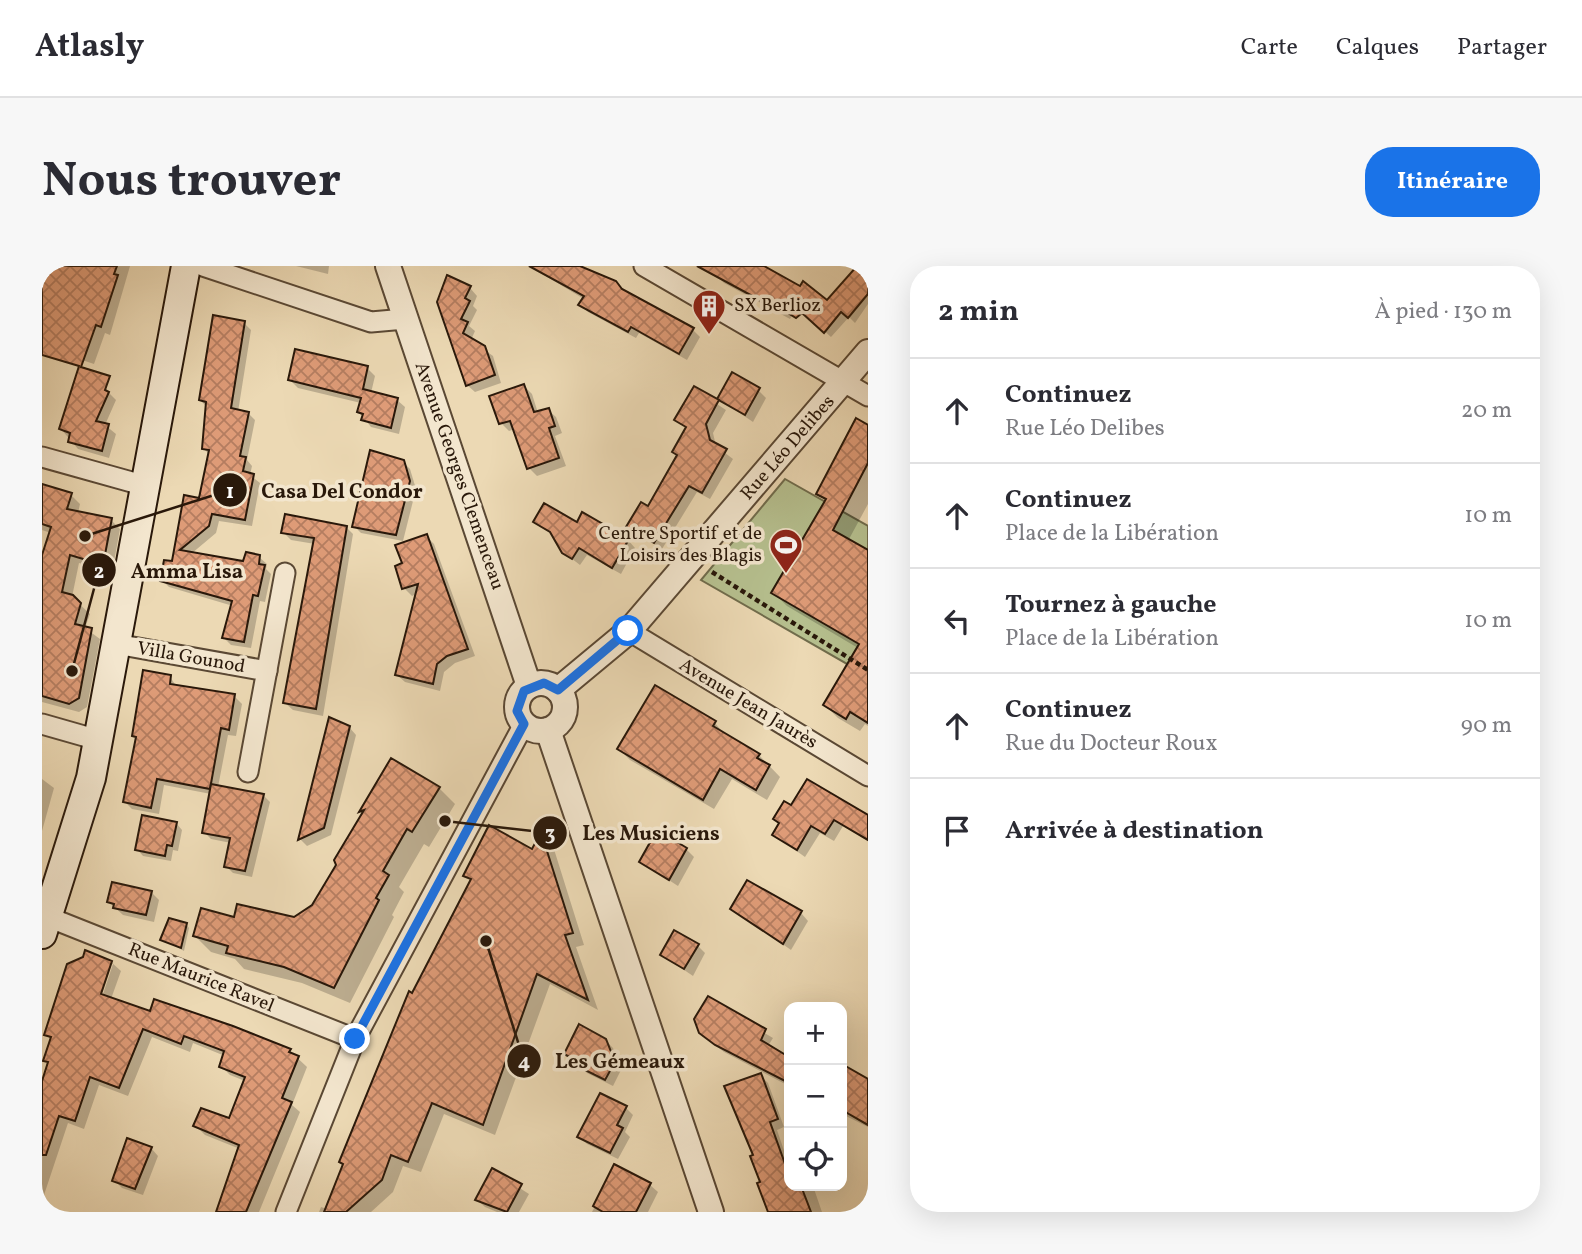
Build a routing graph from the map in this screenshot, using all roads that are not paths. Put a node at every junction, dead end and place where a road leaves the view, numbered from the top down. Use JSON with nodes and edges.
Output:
{"nodes":[{"id":1,"x":186,"y":266,"type":"edge"},
{"id":2,"x":203,"y":266,"type":"edge"},
{"id":3,"x":388,"y":266,"type":"edge"},
{"id":4,"x":644,"y":266,"type":"edge"},
{"id":5,"x":405,"y":319,"type":"junction"},
{"id":6,"x":868,"y":352,"type":"edge"},
{"id":7,"x":843,"y":383,"type":"junction"},
{"id":8,"x":868,"y":396,"type":"edge"},
{"id":9,"x":42,"y":457,"type":"edge"},
{"id":10,"x":146,"y":486,"type":"junction"},
{"id":11,"x":285,"y":573,"type":"dead end"},
{"id":12,"x":628,"y":631,"type":"junction"},
{"id":13,"x":116,"y":644,"type":"junction"},
{"id":14,"x":267,"y":671,"type":"junction"},
{"id":15,"x":530,"y":686,"type":"junction"},
{"id":16,"x":558,"y":690,"type":"junction"},
{"id":17,"x":42,"y":724,"type":"edge"},
{"id":18,"x":524,"y":724,"type":"junction"},
{"id":19,"x":548,"y":730,"type":"junction"},
{"id":20,"x":98,"y":740,"type":"junction"},
{"id":21,"x":248,"y":772,"type":"dead end"},
{"id":22,"x":868,"y":776,"type":"edge"},
{"id":23,"x":45,"y":925,"type":"edge"},
{"id":24,"x":355,"y":1039,"type":"junction"},
{"id":25,"x":286,"y":1212,"type":"edge"},
{"id":26,"x":711,"y":1212,"type":"edge"}],
"edges":[{"from":1,"to":10,"type":"main road"},
{"from":2,"to":5,"type":"street"},
{"from":3,"to":5,"type":"street","name":"Avenue Georges Clemenceau"},
{"from":4,"to":7,"type":"street"},
{"from":5,"to":15,"type":"street","name":"Avenue Georges Clemenceau"},
{"from":6,"to":7,"type":"street","name":"Rue Léo Delibes"},
{"from":7,"to":8,"type":"street"},
{"from":7,"to":12,"type":"street","name":"Rue Léo Delibes"},
{"from":9,"to":10,"type":"street"},
{"from":10,"to":13,"type":"main road"},
{"from":11,"to":14,"type":"street"},
{"from":12,"to":16,"type":"street","name":"Rue Léo Delibes"},
{"from":12,"to":22,"type":"street","name":"Avenue Jean Jaurès"},
{"from":13,"to":14,"type":"street","name":"Villa Gounod"},
{"from":13,"to":20,"type":"main road"},
{"from":14,"to":21,"type":"street"},
{"from":15,"to":16,"type":"street"},
{"from":15,"to":18,"type":"street"},
{"from":16,"to":19,"type":"street"},
{"from":17,"to":20,"type":"street"},
{"from":18,"to":19,"type":"street"},
{"from":18,"to":24,"type":"street"},
{"from":19,"to":26,"type":"street"},
{"from":20,"to":23,"type":"main road"},
{"from":23,"to":24,"type":"street","name":"Rue Maurice Ravel"},
{"from":24,"to":25,"type":"street"}]}
